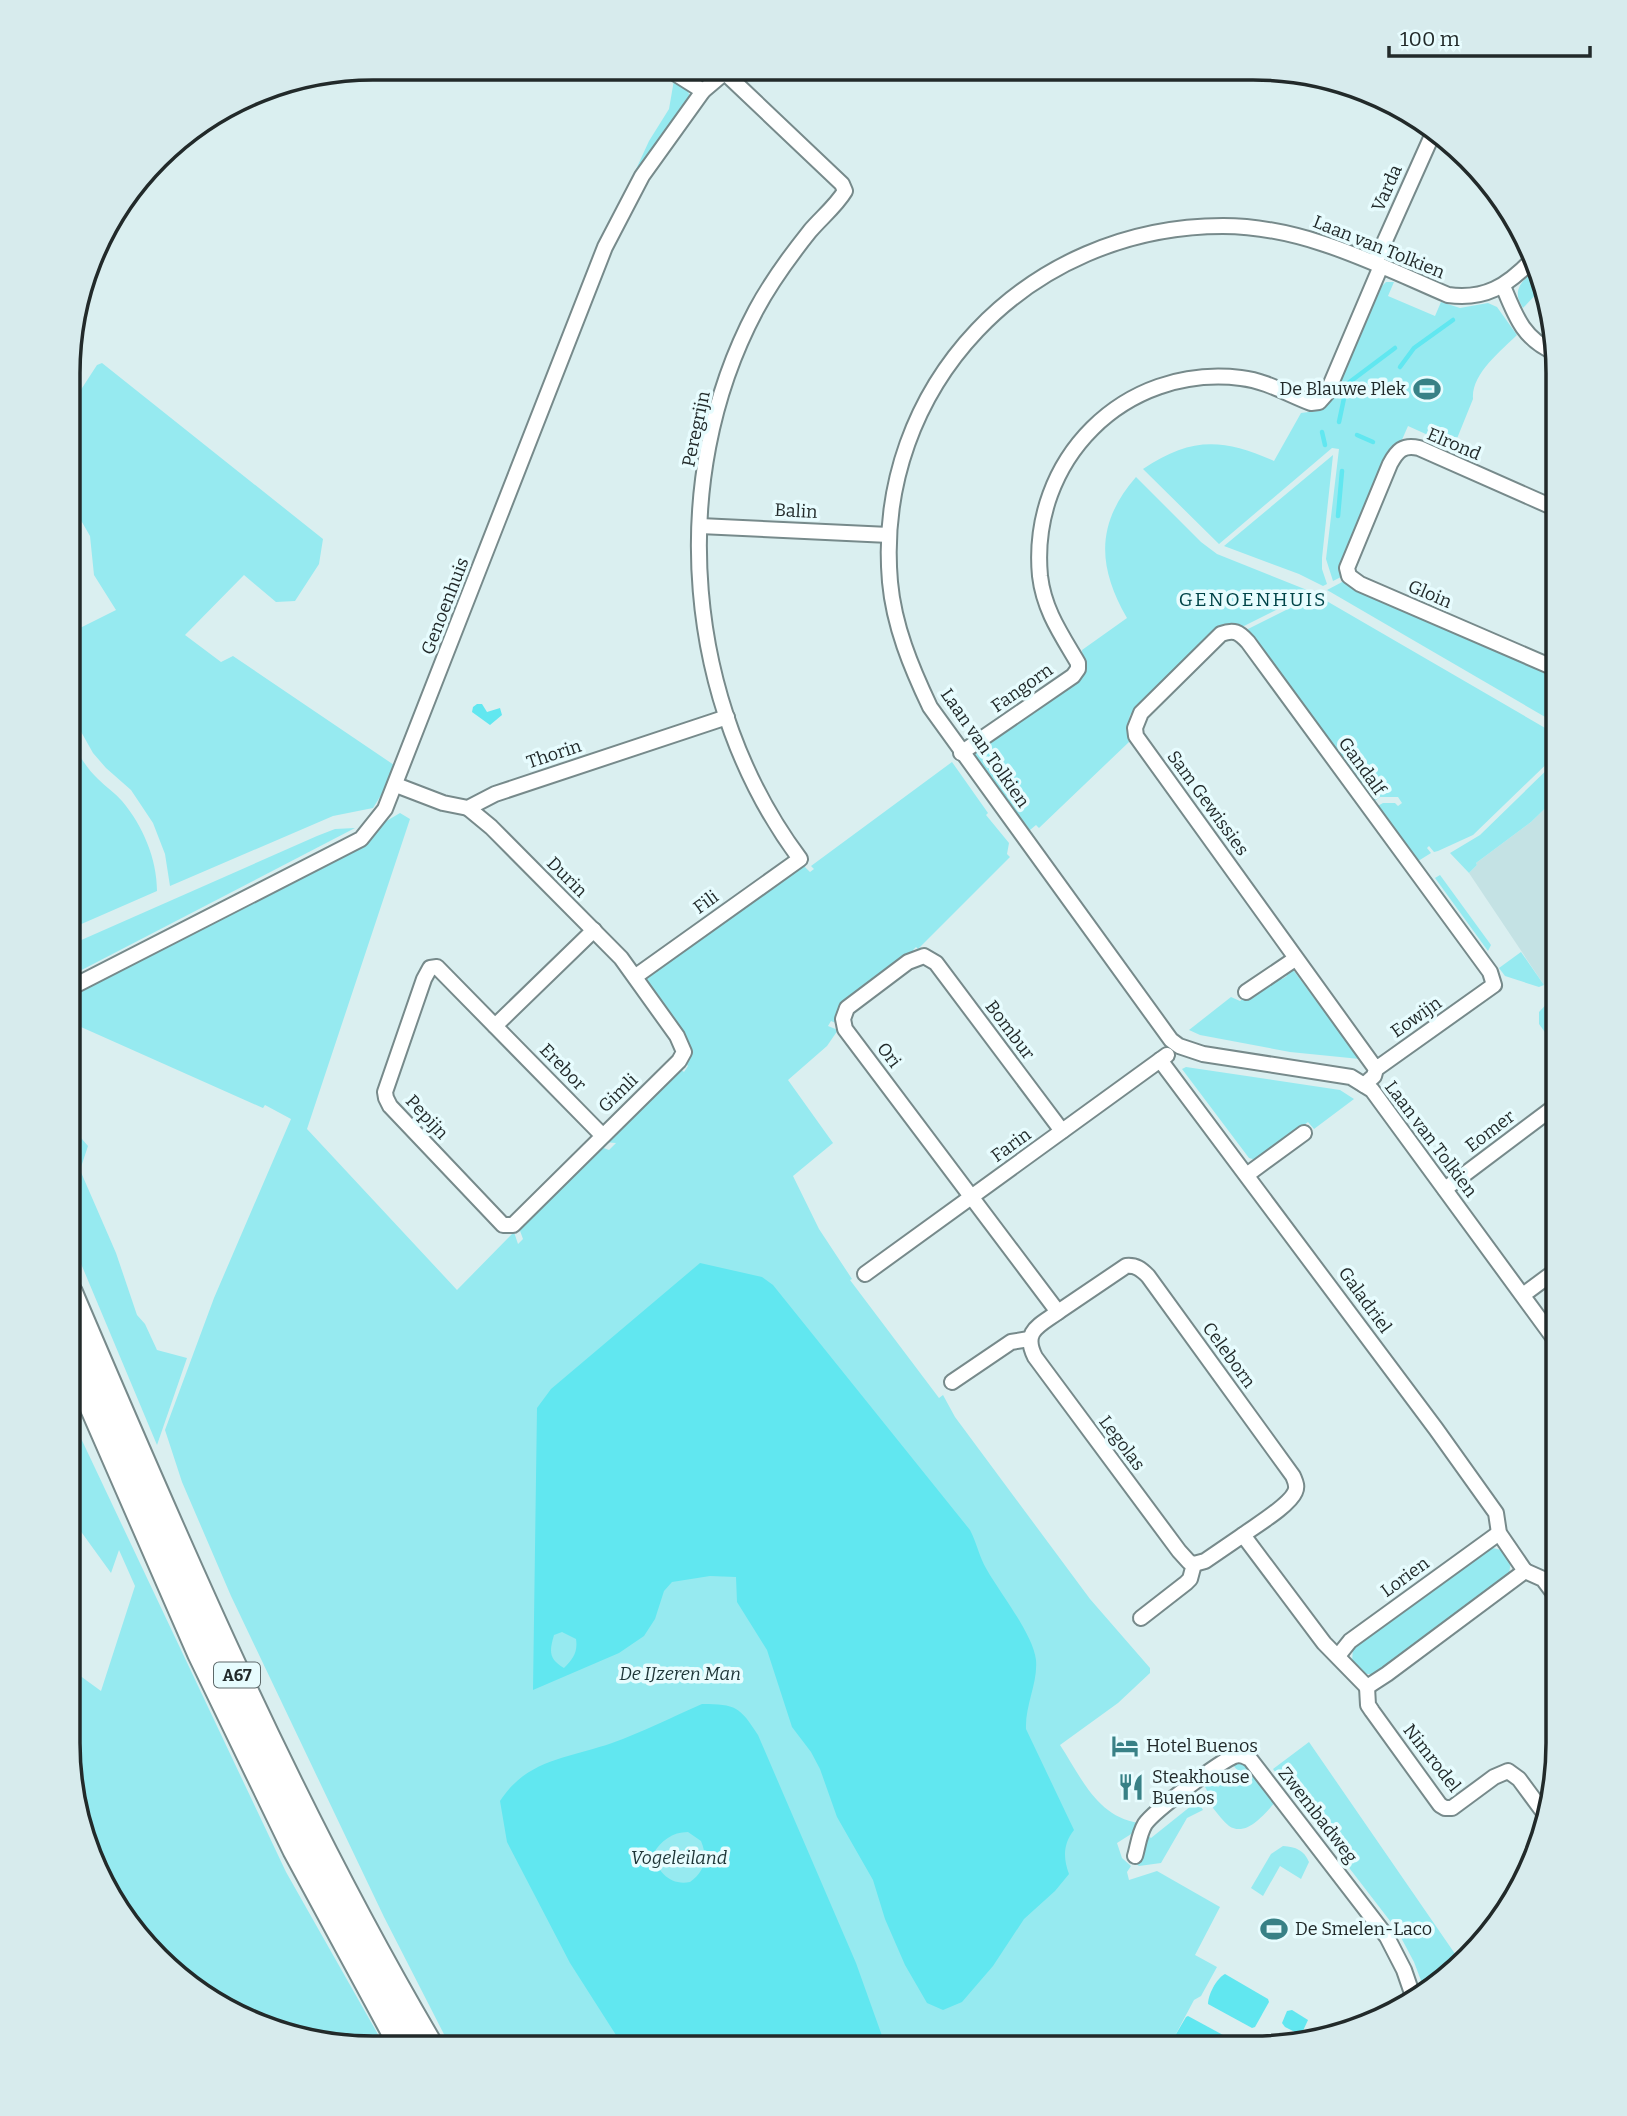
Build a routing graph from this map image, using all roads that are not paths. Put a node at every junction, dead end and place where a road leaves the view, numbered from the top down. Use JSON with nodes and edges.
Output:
{"nodes":[{"id":1,"x":685,"y":80,"type":"edge"},
{"id":2,"x":716,"y":80,"type":"edge"},
{"id":3,"x":735,"y":80,"type":"edge"},
{"id":4,"x":703,"y":91,"type":"junction"},
{"id":5,"x":1433,"y":142,"type":"edge"},
{"id":6,"x":1378,"y":265,"type":"junction"},
{"id":7,"x":1526,"y":266,"type":"edge"},
{"id":8,"x":1503,"y":286,"type":"junction"},
{"id":9,"x":1545,"y":349,"type":"edge"},
{"id":10,"x":1546,"y":504,"type":"edge"},
{"id":11,"x":1368,"y":514,"type":"joint"},
{"id":12,"x":700,"y":526,"type":"junction"},
{"id":13,"x":890,"y":535,"type":"junction"},
{"id":14,"x":1546,"y":664,"type":"edge"},
{"id":15,"x":1181,"y":674,"type":"joint"},
{"id":16,"x":727,"y":717,"type":"junction"},
{"id":17,"x":961,"y":753,"type":"junction"},
{"id":18,"x":396,"y":785,"type":"junction"},
{"id":19,"x":468,"y":808,"type":"junction"},
{"id":20,"x":800,"y":859,"type":"joint"},
{"id":21,"x":594,"y":930,"type":"junction"},
{"id":22,"x":924,"y":956,"type":"joint"},
{"id":23,"x":1295,"y":958,"type":"junction"},
{"id":24,"x":433,"y":967,"type":"joint"},
{"id":25,"x":636,"y":976,"type":"junction"},
{"id":26,"x":80,"y":983,"type":"edge"},
{"id":27,"x":1494,"y":985,"type":"joint"},
{"id":28,"x":1246,"y":992,"type":"dead end"},
{"id":29,"x":495,"y":1026,"type":"junction"},
{"id":30,"x":1179,"y":1046,"type":"junction"},
{"id":31,"x":1160,"y":1059,"type":"junction"},
{"id":32,"x":1376,"y":1069,"type":"junction"},
{"id":33,"x":1364,"y":1085,"type":"junction"},
{"id":34,"x":1546,"y":1113,"type":"edge"},
{"id":35,"x":1062,"y":1131,"type":"junction"},
{"id":36,"x":1304,"y":1133,"type":"dead end"},
{"id":37,"x":602,"y":1135,"type":"junction"},
{"id":38,"x":1248,"y":1174,"type":"junction"},
{"id":39,"x":1445,"y":1189,"type":"junction"},
{"id":40,"x":972,"y":1197,"type":"junction"},
{"id":41,"x":513,"y":1225,"type":"joint"},
{"id":42,"x":865,"y":1274,"type":"dead end"},
{"id":43,"x":1546,"y":1278,"type":"edge"},
{"id":44,"x":1523,"y":1295,"type":"junction"},
{"id":45,"x":1058,"y":1312,"type":"junction"},
{"id":46,"x":80,"y":1318,"type":"edge"},
{"id":47,"x":1546,"y":1327,"type":"edge"},
{"id":48,"x":1029,"y":1339,"type":"junction"},
{"id":49,"x":80,"y":1377,"type":"edge"},
{"id":50,"x":952,"y":1382,"type":"dead end"},
{"id":51,"x":80,"y":1385,"type":"edge"},
{"id":52,"x":89,"y":1399,"type":"junction"},
{"id":53,"x":1499,"y":1533,"type":"junction"},
{"id":54,"x":1242,"y":1535,"type":"junction"},
{"id":55,"x":1194,"y":1564,"type":"junction"},
{"id":56,"x":1525,"y":1571,"type":"junction"},
{"id":57,"x":1546,"y":1582,"type":"edge"},
{"id":58,"x":1141,"y":1618,"type":"dead end"},
{"id":59,"x":1338,"y":1656,"type":"junction"},
{"id":60,"x":1367,"y":1687,"type":"junction"},
{"id":61,"x":1540,"y":1807,"type":"edge"},
{"id":62,"x":1135,"y":1856,"type":"dead end"},
{"id":63,"x":1410,"y":1990,"type":"edge"},
{"id":64,"x":397,"y":2036,"type":"edge"},
{"id":65,"x":424,"y":2036,"type":"edge"}],
"edges":[{"from":1,"to":4,"type":"street"},
{"from":2,"to":4,"type":"street","name":"Genoenhuis"},
{"from":3,"to":12,"type":"street","name":"Peregrijn"},
{"from":4,"to":18,"type":"street","name":"Genoenhuis"},
{"from":5,"to":6,"type":"street","name":"Varda"},
{"from":6,"to":8,"type":"street","name":"Laan van Tolkien"},
{"from":6,"to":13,"type":"street","name":"Laan van Tolkien"},
{"from":6,"to":17,"type":"street","name":"Fangorn"},
{"from":7,"to":8,"type":"street","name":"Laan van Tolkien"},
{"from":8,"to":9,"type":"street"},
{"from":10,"to":11,"type":"street","name":"Elrond"},
{"from":11,"to":14,"type":"street","name":"Gloin"},
{"from":12,"to":13,"type":"street","name":"Balin"},
{"from":12,"to":16,"type":"street","name":"Peregrijn"},
{"from":13,"to":17,"type":"street","name":"Laan van Tolkien"},
{"from":15,"to":23,"type":"street","name":"Sam Gewissies"},
{"from":15,"to":27,"type":"street","name":"Gandalf"},
{"from":16,"to":19,"type":"street","name":"Thorin"},
{"from":16,"to":20,"type":"street","name":"Peregrijn"},
{"from":17,"to":30,"type":"street","name":"Laan van Tolkien"},
{"from":18,"to":19,"type":"street"},
{"from":18,"to":26,"type":"street","name":"Genoenhuis"},
{"from":19,"to":21,"type":"street","name":"Durin"},
{"from":20,"to":25,"type":"street","name":"Fili"},
{"from":21,"to":25,"type":"street","name":"Durin"},
{"from":21,"to":29,"type":"street"},
{"from":22,"to":35,"type":"street","name":"Bombur"},
{"from":22,"to":40,"type":"street","name":"Ori"},
{"from":23,"to":28,"type":"street"},
{"from":23,"to":32,"type":"street","name":"Sam Gewissies"},
{"from":24,"to":29,"type":"street","name":"Erebor"},
{"from":24,"to":41,"type":"street","name":"Pepijn"},
{"from":25,"to":37,"type":"street","name":"Gimli"},
{"from":27,"to":32,"type":"street","name":"Eowijn"},
{"from":29,"to":37,"type":"street","name":"Erebor"},
{"from":30,"to":31,"type":"street","name":"Farin"},
{"from":30,"to":33,"type":"street","name":"Laan van Tolkien"},
{"from":31,"to":35,"type":"street","name":"Farin"},
{"from":31,"to":38,"type":"street","name":"Galadriel"},
{"from":32,"to":33,"type":"street","name":"Eowijn"},
{"from":33,"to":39,"type":"street","name":"Laan van Tolkien"},
{"from":34,"to":39,"type":"street","name":"Eomer"},
{"from":35,"to":40,"type":"street","name":"Farin"},
{"from":36,"to":38,"type":"street"},
{"from":37,"to":41,"type":"street","name":"Gimli"},
{"from":38,"to":53,"type":"street","name":"Galadriel"},
{"from":39,"to":44,"type":"street","name":"Laan van Tolkien"},
{"from":40,"to":42,"type":"street","name":"Farin"},
{"from":40,"to":45,"type":"street"},
{"from":43,"to":44,"type":"street"},
{"from":44,"to":47,"type":"street","name":"Laan van Tolkien"},
{"from":45,"to":48,"type":"street"},
{"from":45,"to":54,"type":"street","name":"Celeborn"},
{"from":46,"to":65,"type":"highway","number":"A67"},
{"from":48,"to":50,"type":"street"},
{"from":48,"to":55,"type":"street","name":"Legolas"},
{"from":49,"to":52,"type":"highway","number":"A67"},
{"from":51,"to":52,"type":"highway","number":"A67"},
{"from":52,"to":64,"type":"highway","number":"A67"},
{"from":53,"to":56,"type":"street","name":"Galadriel"},
{"from":53,"to":59,"type":"street","name":"Lorien"},
{"from":54,"to":55,"type":"street"},
{"from":54,"to":59,"type":"street"},
{"from":55,"to":58,"type":"street"},
{"from":56,"to":57,"type":"street","name":"Galadriel"},
{"from":56,"to":60,"type":"street"},
{"from":59,"to":60,"type":"street"},
{"from":60,"to":61,"type":"street","name":"Nimrodel"},
{"from":62,"to":63,"type":"street","name":"Zwembadweg"}]}
